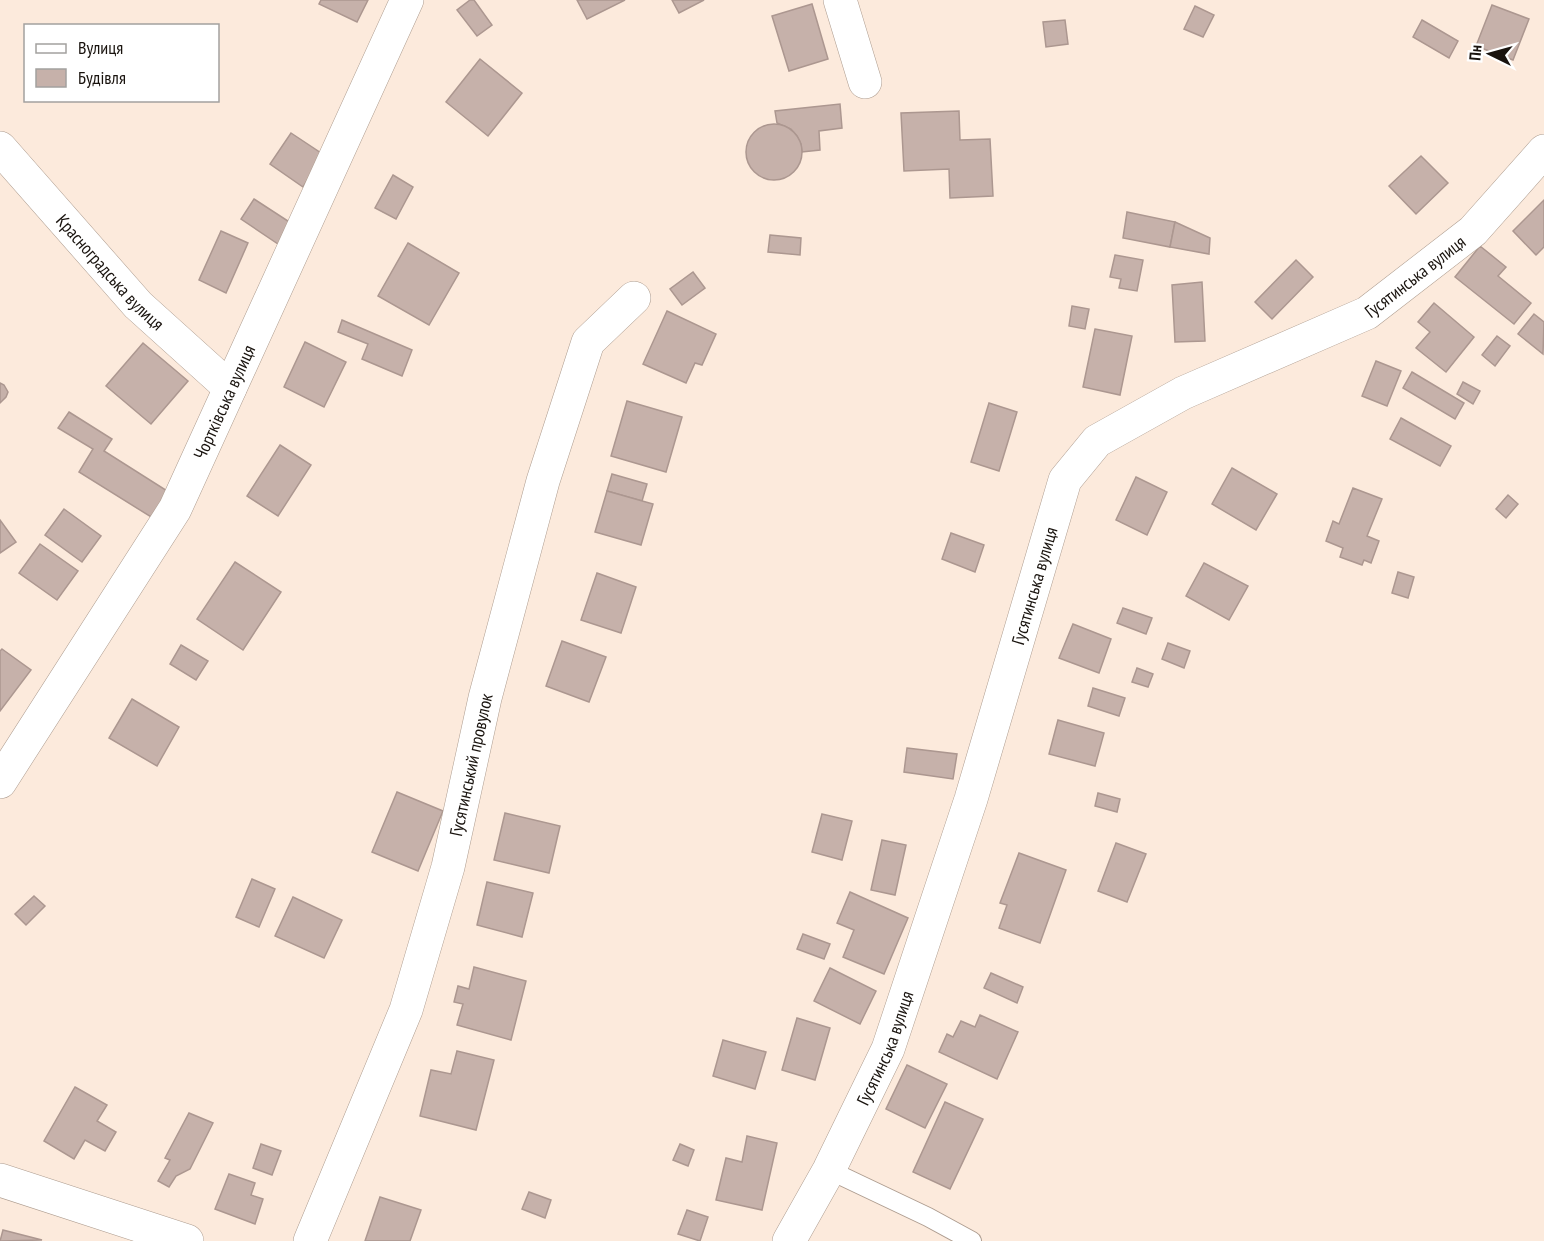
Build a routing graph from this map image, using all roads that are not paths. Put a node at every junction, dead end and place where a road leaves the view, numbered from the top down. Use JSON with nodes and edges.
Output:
{"nodes":[{"id":1,"x":407,"y":0,"type":"edge"},
{"id":2,"x":840,"y":0,"type":"edge"},
{"id":3,"x":865,"y":82,"type":"dead end"},
{"id":4,"x":0,"y":148,"type":"edge"},
{"id":5,"x":1544,"y":151,"type":"edge"},
{"id":6,"x":634,"y":298,"type":"dead end"},
{"id":7,"x":230,"y":388,"type":"junction"},
{"id":8,"x":0,"y":782,"type":"edge"},
{"id":9,"x":829,"y":1170,"type":"junction"},
{"id":10,"x":0,"y":1180,"type":"edge"},
{"id":11,"x":188,"y":1241,"type":"edge"},
{"id":12,"x":310,"y":1241,"type":"edge"},
{"id":13,"x":789,"y":1241,"type":"edge"},
{"id":14,"x":972,"y":1241,"type":"edge"}],
"edges":[{"from":1,"to":7,"type":"street","name":"Чортківська вулиця"},
{"from":2,"to":3,"type":"street"},
{"from":4,"to":7,"type":"street","name":"Красноградська вулиця"},
{"from":5,"to":9,"type":"street","name":"Гусятинська вулиця"},
{"from":6,"to":12,"type":"street","name":"Гусятинський провулок"},
{"from":7,"to":8,"type":"street","name":"Чортківська вулиця"},
{"from":9,"to":13,"type":"street","name":"Гусятинська вулиця"},
{"from":9,"to":14,"type":"lane"},
{"from":10,"to":11,"type":"street"}]}
